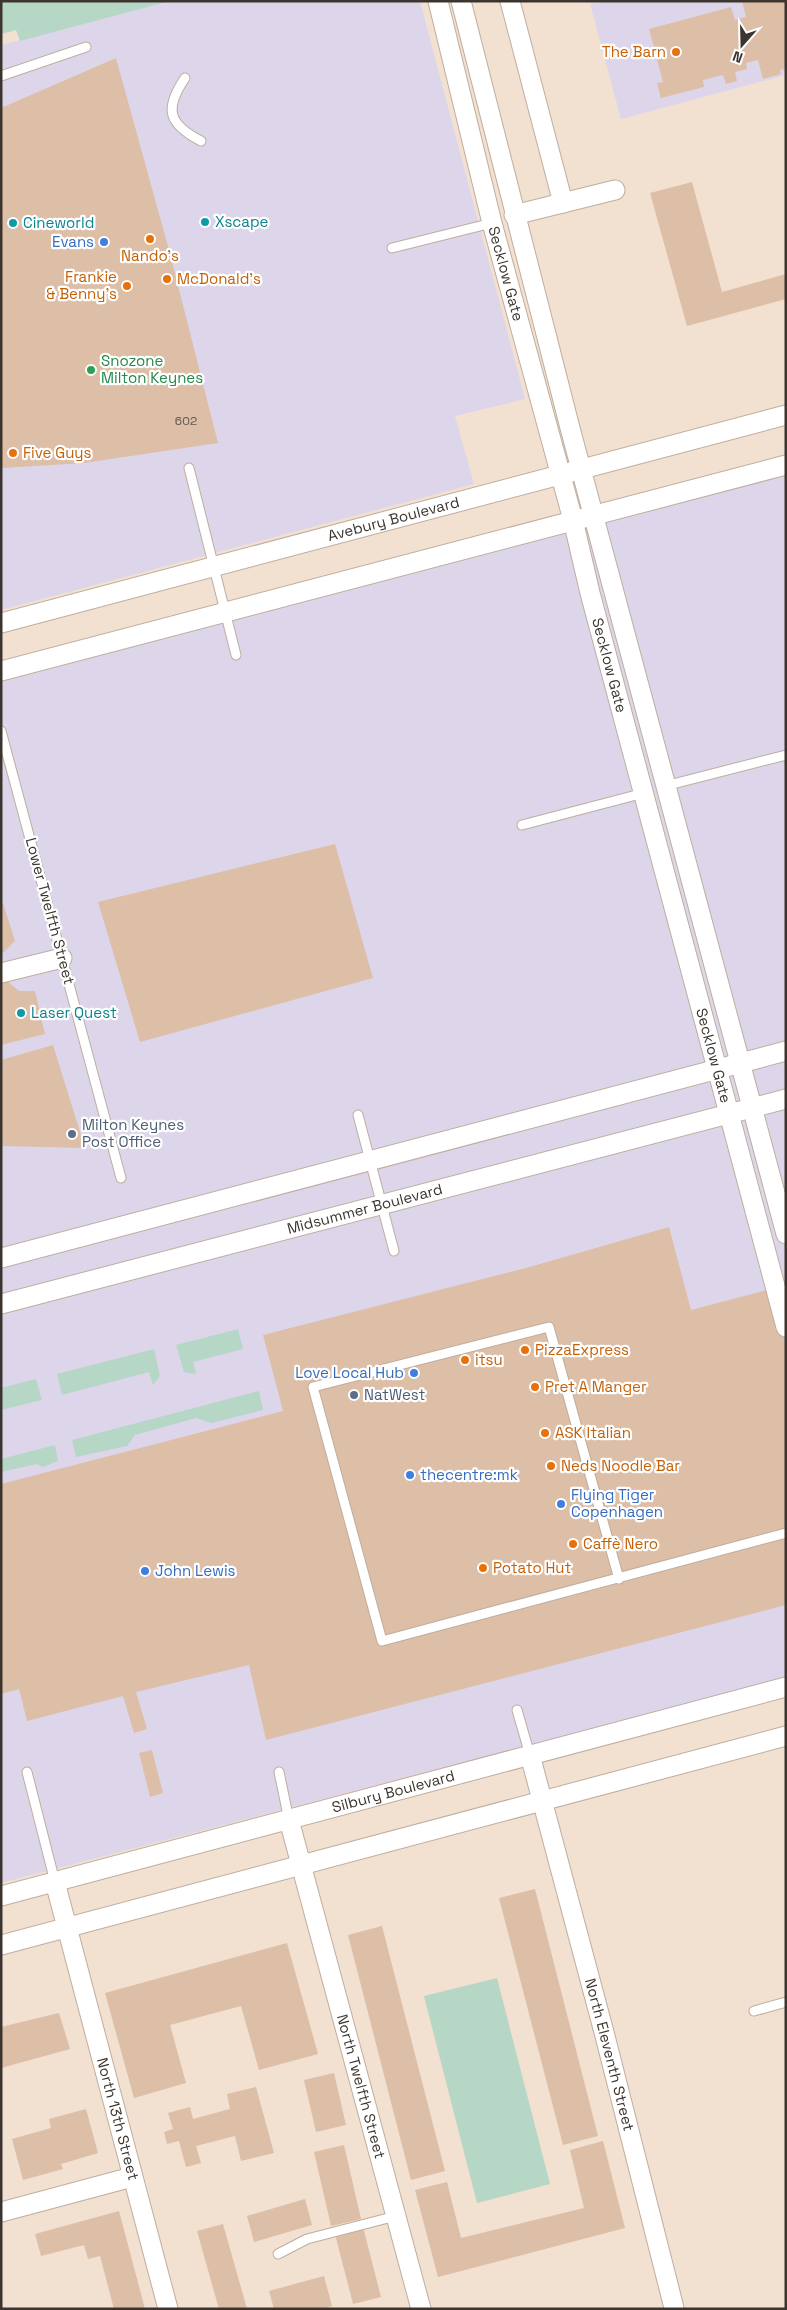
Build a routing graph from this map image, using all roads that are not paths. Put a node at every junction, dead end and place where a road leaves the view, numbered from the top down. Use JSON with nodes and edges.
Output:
{"nodes":[{"id":1,"x":438,"y":1,"type":"edge"},
{"id":2,"x":461,"y":1,"type":"edge"},
{"id":3,"x":510,"y":1,"type":"edge"},
{"id":4,"x":86,"y":46,"type":"dead end"},
{"id":5,"x":1,"y":76,"type":"edge"},
{"id":6,"x":185,"y":78,"type":"dead end"},
{"id":7,"x":201,"y":141,"type":"dead end"},
{"id":8,"x":616,"y":190,"type":"dead end"},
{"id":9,"x":563,"y":203,"type":"junction"},
{"id":10,"x":514,"y":216,"type":"junction"},
{"id":11,"x":492,"y":223,"type":"junction"},
{"id":12,"x":392,"y":248,"type":"dead end"},
{"id":13,"x":786,"y":415,"type":"edge"},
{"id":14,"x":786,"y":465,"type":"edge"},
{"id":15,"x":189,"y":468,"type":"dead end"},
{"id":16,"x":581,"y":468,"type":"junction"},
{"id":17,"x":560,"y":474,"type":"junction"},
{"id":18,"x":594,"y":515,"type":"junction"},
{"id":19,"x":573,"y":520,"type":"junction"},
{"id":20,"x":214,"y":568,"type":"junction"},
{"id":21,"x":225,"y":611,"type":"junction"},
{"id":22,"x":1,"y":623,"type":"edge"},
{"id":23,"x":236,"y":655,"type":"dead end"},
{"id":24,"x":1,"y":671,"type":"edge"},
{"id":25,"x":1,"y":731,"type":"edge"},
{"id":26,"x":786,"y":756,"type":"edge"},
{"id":27,"x":665,"y":786,"type":"junction"},
{"id":28,"x":644,"y":793,"type":"junction"},
{"id":29,"x":522,"y":825,"type":"dead end"},
{"id":30,"x":62,"y":958,"type":"junction"},
{"id":31,"x":1,"y":973,"type":"edge"},
{"id":32,"x":786,"y":1051,"type":"edge"},
{"id":33,"x":741,"y":1063,"type":"junction"},
{"id":34,"x":718,"y":1070,"type":"junction"},
{"id":35,"x":786,"y":1099,"type":"edge"},
{"id":36,"x":752,"y":1108,"type":"junction"},
{"id":37,"x":729,"y":1114,"type":"junction"},
{"id":38,"x":358,"y":1115,"type":"dead end"},
{"id":39,"x":370,"y":1161,"type":"junction"},
{"id":40,"x":121,"y":1178,"type":"dead end"},
{"id":41,"x":382,"y":1204,"type":"junction"},
{"id":42,"x":786,"y":1234,"type":"edge"},
{"id":43,"x":394,"y":1251,"type":"dead end"},
{"id":44,"x":1,"y":1258,"type":"edge"},
{"id":45,"x":1,"y":1304,"type":"edge"},
{"id":46,"x":786,"y":1327,"type":"edge"},
{"id":47,"x":786,"y":1533,"type":"edge"},
{"id":48,"x":619,"y":1578,"type":"junction"},
{"id":49,"x":786,"y":1687,"type":"edge"},
{"id":50,"x":517,"y":1710,"type":"dead end"},
{"id":51,"x":786,"y":1736,"type":"edge"},
{"id":52,"x":530,"y":1755,"type":"junction"},
{"id":53,"x":28,"y":1772,"type":"dead end"},
{"id":54,"x":279,"y":1772,"type":"dead end"},
{"id":55,"x":542,"y":1802,"type":"junction"},
{"id":56,"x":289,"y":1820,"type":"junction"},
{"id":57,"x":301,"y":1866,"type":"junction"},
{"id":58,"x":54,"y":1882,"type":"junction"},
{"id":59,"x":1,"y":1896,"type":"edge"},
{"id":60,"x":68,"y":1928,"type":"junction"},
{"id":61,"x":1,"y":1945,"type":"edge"},
{"id":62,"x":786,"y":2002,"type":"edge"},
{"id":63,"x":754,"y":2010,"type":"dead end"},
{"id":64,"x":132,"y":2177,"type":"junction"},
{"id":65,"x":1,"y":2212,"type":"edge"},
{"id":66,"x":396,"y":2216,"type":"junction"},
{"id":67,"x":278,"y":2254,"type":"dead end"},
{"id":68,"x":674,"y":2308,"type":"edge"},
{"id":69,"x":168,"y":2309,"type":"edge"},
{"id":70,"x":420,"y":2309,"type":"edge"}],
"edges":[{"from":1,"to":11,"type":"street","name":"Secklow Gate"},
{"from":2,"to":10,"type":"street","name":"Secklow Gate"},
{"from":3,"to":9,"type":"street"},
{"from":4,"to":5,"type":"lane"},
{"from":6,"to":7,"type":"lane"},
{"from":8,"to":9,"type":"street"},
{"from":9,"to":10,"type":"street"},
{"from":10,"to":16,"type":"street","name":"Secklow Gate"},
{"from":11,"to":12,"type":"lane"},
{"from":11,"to":17,"type":"street","name":"Secklow Gate"},
{"from":13,"to":16,"type":"street","name":"Avebury Boulevard"},
{"from":14,"to":18,"type":"street"},
{"from":15,"to":20,"type":"lane"},
{"from":16,"to":17,"type":"street","name":"Avebury Boulevard"},
{"from":16,"to":18,"type":"street","name":"Secklow Gate"},
{"from":17,"to":19,"type":"street","name":"Secklow Gate"},
{"from":17,"to":20,"type":"street","name":"Avebury Boulevard"},
{"from":18,"to":19,"type":"street"},
{"from":18,"to":27,"type":"street","name":"Secklow Gate"},
{"from":19,"to":21,"type":"street"},
{"from":19,"to":28,"type":"street","name":"Secklow Gate"},
{"from":20,"to":21,"type":"lane"},
{"from":20,"to":22,"type":"street","name":"Avebury Boulevard"},
{"from":21,"to":23,"type":"lane"},
{"from":21,"to":24,"type":"street"},
{"from":25,"to":30,"type":"lane","name":"Lower Twelfth Street"},
{"from":26,"to":27,"type":"lane"},
{"from":27,"to":33,"type":"street","name":"Secklow Gate"},
{"from":28,"to":29,"type":"lane"},
{"from":28,"to":34,"type":"street","name":"Secklow Gate"},
{"from":30,"to":31,"type":"street"},
{"from":30,"to":40,"type":"lane","name":"Lower Twelfth Street"},
{"from":32,"to":33,"type":"street"},
{"from":33,"to":34,"type":"street"},
{"from":33,"to":36,"type":"street","name":"Secklow Gate"},
{"from":34,"to":37,"type":"street","name":"Secklow Gate"},
{"from":34,"to":39,"type":"street"},
{"from":35,"to":36,"type":"street"},
{"from":36,"to":37,"type":"street","name":"Midsummer Boulevard"},
{"from":36,"to":42,"type":"street","name":"Secklow Gate"},
{"from":37,"to":41,"type":"street","name":"Midsummer Boulevard"},
{"from":37,"to":46,"type":"street","name":"Secklow Gate"},
{"from":38,"to":39,"type":"lane"},
{"from":39,"to":41,"type":"lane"},
{"from":39,"to":44,"type":"street"},
{"from":41,"to":43,"type":"lane"},
{"from":41,"to":45,"type":"street","name":"Midsummer Boulevard"},
{"from":47,"to":48,"type":"lane"},
{"from":48,"to":48,"type":"lane"},
{"from":49,"to":52,"type":"street","name":"Silbury Boulevard"},
{"from":50,"to":52,"type":"lane"},
{"from":51,"to":55,"type":"street"},
{"from":52,"to":55,"type":"street","name":"North Eleventh Street"},
{"from":52,"to":56,"type":"street","name":"Silbury Boulevard"},
{"from":53,"to":58,"type":"lane"},
{"from":54,"to":56,"type":"lane"},
{"from":55,"to":57,"type":"street"},
{"from":55,"to":68,"type":"street","name":"North Eleventh Street"},
{"from":56,"to":57,"type":"street","name":"North Twelfth Street"},
{"from":56,"to":58,"type":"street","name":"Silbury Boulevard"},
{"from":57,"to":60,"type":"street"},
{"from":57,"to":66,"type":"street","name":"North Twelfth Street"},
{"from":58,"to":59,"type":"street","name":"Silbury Boulevard"},
{"from":58,"to":60,"type":"street","name":"North 13th Street"},
{"from":60,"to":61,"type":"street"},
{"from":60,"to":64,"type":"street","name":"North 13th Street"},
{"from":62,"to":63,"type":"lane"},
{"from":64,"to":65,"type":"street"},
{"from":64,"to":69,"type":"street","name":"North 13th Street"},
{"from":66,"to":67,"type":"lane"},
{"from":66,"to":70,"type":"street","name":"North Twelfth Street"}]}
